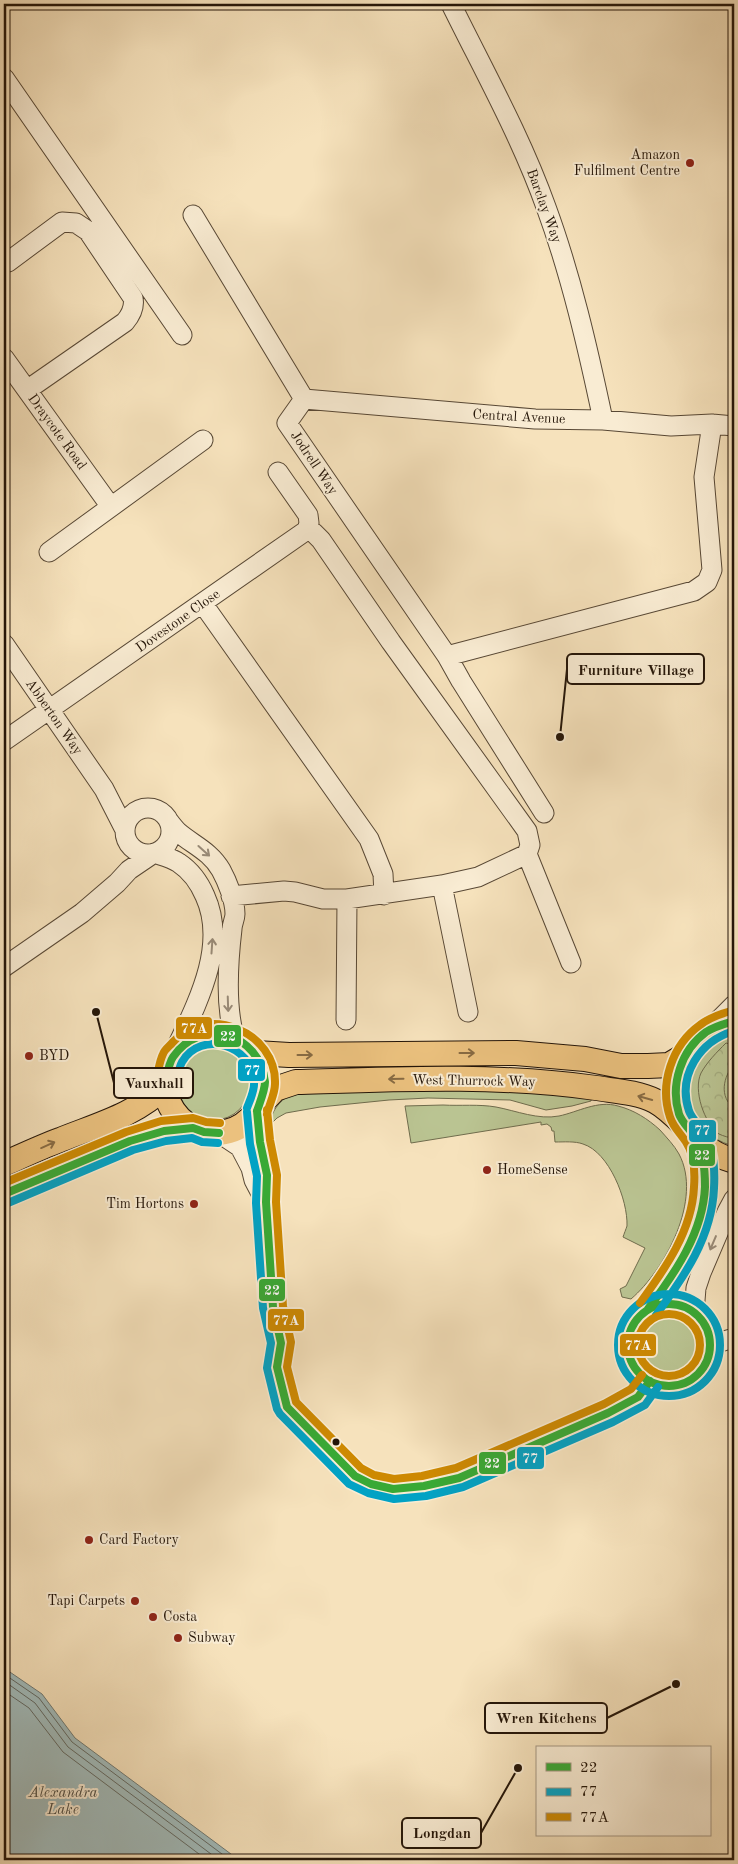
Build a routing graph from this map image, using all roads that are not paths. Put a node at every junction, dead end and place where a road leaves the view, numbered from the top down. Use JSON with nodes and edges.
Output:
{"nodes":[{"id":1,"x":452,"y":4,"type":"edge"},
{"id":2,"x":4,"y":78,"type":"edge"},
{"id":3,"x":193,"y":215,"type":"dead end"},
{"id":4,"x":4,"y":263,"type":"edge"},
{"id":5,"x":182,"y":334,"type":"dead end"},
{"id":6,"x":4,"y":358,"type":"edge"},
{"id":7,"x":27,"y":390,"type":"junction"},
{"id":8,"x":304,"y":399,"type":"junction"},
{"id":9,"x":603,"y":420,"type":"junction"},
{"id":10,"x":712,"y":424,"type":"junction"},
{"id":11,"x":734,"y":426,"type":"edge"},
{"id":12,"x":203,"y":440,"type":"dead end"},
{"id":13,"x":278,"y":472,"type":"dead end"},
{"id":14,"x":111,"y":507,"type":"junction"},
{"id":15,"x":307,"y":530,"type":"junction"},
{"id":16,"x":50,"y":552,"type":"dead end"},
{"id":17,"x":202,"y":604,"type":"junction"},
{"id":18,"x":4,"y":644,"type":"edge"},
{"id":19,"x":447,"y":656,"type":"junction"},
{"id":20,"x":48,"y":711,"type":"junction"},
{"id":21,"x":4,"y":741,"type":"edge"},
{"id":22,"x":104,"y":789,"type":"junction"},
{"id":23,"x":147,"y":808,"type":"junction"},
{"id":24,"x":544,"y":813,"type":"dead end"},
{"id":25,"x":168,"y":820,"type":"junction"},
{"id":26,"x":127,"y":836,"type":"junction"},
{"id":27,"x":154,"y":852,"type":"junction"},
{"id":28,"x":527,"y":854,"type":"junction"},
{"id":29,"x":442,"y":885,"type":"junction"},
{"id":30,"x":384,"y":895,"type":"junction"},
{"id":31,"x":102,"y":896,"type":"junction"},
{"id":32,"x":231,"y":896,"type":"junction"},
{"id":33,"x":347,"y":899,"type":"junction"},
{"id":34,"x":571,"y":963,"type":"dead end"},
{"id":35,"x":4,"y":967,"type":"edge"},
{"id":36,"x":734,"y":1005,"type":"edge"},
{"id":37,"x":468,"y":1012,"type":"dead end"},
{"id":38,"x":346,"y":1020,"type":"dead end"},
{"id":39,"x":734,"y":1021,"type":"edge"},
{"id":40,"x":708,"y":1031,"type":"junction"},
{"id":41,"x":234,"y":1036,"type":"junction"},
{"id":42,"x":256,"y":1053,"type":"junction"},
{"id":43,"x":684,"y":1056,"type":"junction"},
{"id":44,"x":172,"y":1057,"type":"junction"},
{"id":45,"x":165,"y":1086,"type":"junction"},
{"id":46,"x":259,"y":1107,"type":"junction"},
{"id":47,"x":684,"y":1125,"type":"junction"},
{"id":48,"x":193,"y":1128,"type":"junction"},
{"id":49,"x":219,"y":1133,"type":"junction"},
{"id":50,"x":699,"y":1144,"type":"junction"},
{"id":51,"x":734,"y":1161,"type":"edge"},
{"id":52,"x":4,"y":1164,"type":"edge"},
{"id":53,"x":4,"y":1194,"type":"edge"},
{"id":54,"x":734,"y":1199,"type":"edge"},
{"id":55,"x":266,"y":1202,"type":"junction"},
{"id":56,"x":648,"y":1309,"type":"junction"},
{"id":57,"x":694,"y":1313,"type":"junction"},
{"id":58,"x":734,"y":1338,"type":"edge"},
{"id":59,"x":710,"y":1345,"type":"junction"},
{"id":60,"x":650,"y":1381,"type":"junction"}],
"edges":[{"from":1,"to":9,"type":"street","name":"Barclay Way"},
{"from":2,"to":5,"type":"street"},
{"from":3,"to":8,"type":"street"},
{"from":4,"to":7,"type":"street"},
{"from":6,"to":7,"type":"street","name":"Draycote Road"},
{"from":7,"to":14,"type":"street","name":"Draycote Road"},
{"from":8,"to":9,"type":"street","name":"Central Avenue"},
{"from":8,"to":19,"type":"street","name":"Jodrell Way"},
{"from":9,"to":10,"type":"street","name":"Central Avenue"},
{"from":10,"to":11,"type":"street","name":"Central Avenue"},
{"from":10,"to":19,"type":"street"},
{"from":12,"to":14,"type":"street"},
{"from":13,"to":15,"type":"street"},
{"from":14,"to":16,"type":"street"},
{"from":15,"to":17,"type":"street","name":"Dovestone Close"},
{"from":15,"to":28,"type":"street"},
{"from":17,"to":20,"type":"street","name":"Dovestone Close"},
{"from":17,"to":30,"type":"street"},
{"from":18,"to":20,"type":"street","name":"Abberton Way"},
{"from":19,"to":24,"type":"street"},
{"from":20,"to":21,"type":"street","name":"Dovestone Close"},
{"from":20,"to":22,"type":"street","name":"Abberton Way"},
{"from":22,"to":23,"type":"street","name":"Abberton Way"},
{"from":22,"to":26,"type":"street","name":"Abberton Way"},
{"from":23,"to":25,"type":"street"},
{"from":23,"to":26,"type":"street"},
{"from":25,"to":27,"type":"street"},
{"from":25,"to":32,"type":"street","one_way":true},
{"from":26,"to":27,"type":"street"},
{"from":26,"to":31,"type":"street"},
{"from":27,"to":31,"type":"street"},
{"from":44,"to":27,"type":"street","one_way":true},
{"from":28,"to":29,"type":"street"},
{"from":28,"to":34,"type":"street"},
{"from":29,"to":30,"type":"street"},
{"from":29,"to":37,"type":"street"},
{"from":30,"to":33,"type":"street"},
{"from":31,"to":35,"type":"street"},
{"from":32,"to":33,"type":"street"},
{"from":32,"to":41,"type":"street","one_way":true},
{"from":33,"to":38,"type":"street"},
{"from":36,"to":40,"type":"street"},
{"from":39,"to":40,"type":"main road"},
{"from":40,"to":43,"type":"main road"},
{"from":41,"to":42,"type":"main road"},
{"from":41,"to":44,"type":"main road"},
{"from":42,"to":43,"type":"main road","name":"West Thurrock Way","one_way":true},
{"from":42,"to":46,"type":"main road"},
{"from":43,"to":47,"type":"main road"},
{"from":44,"to":45,"type":"main road"},
{"from":45,"to":48,"type":"main road"},
{"from":52,"to":45,"type":"main road","one_way":true},
{"from":47,"to":46,"type":"main road","name":"West Thurrock Way","one_way":true},
{"from":46,"to":49,"type":"main road"},
{"from":46,"to":55,"type":"street"},
{"from":47,"to":50,"type":"main road"},
{"from":48,"to":49,"type":"main road"},
{"from":48,"to":53,"type":"main road"},
{"from":49,"to":55,"type":"street"},
{"from":50,"to":51,"type":"main road"},
{"from":50,"to":56,"type":"street"},
{"from":54,"to":57,"type":"street","one_way":true},
{"from":55,"to":60,"type":"street"},
{"from":56,"to":57,"type":"street"},
{"from":56,"to":60,"type":"street"},
{"from":57,"to":59,"type":"street"},
{"from":58,"to":59,"type":"street"},
{"from":59,"to":60,"type":"street"}]}
